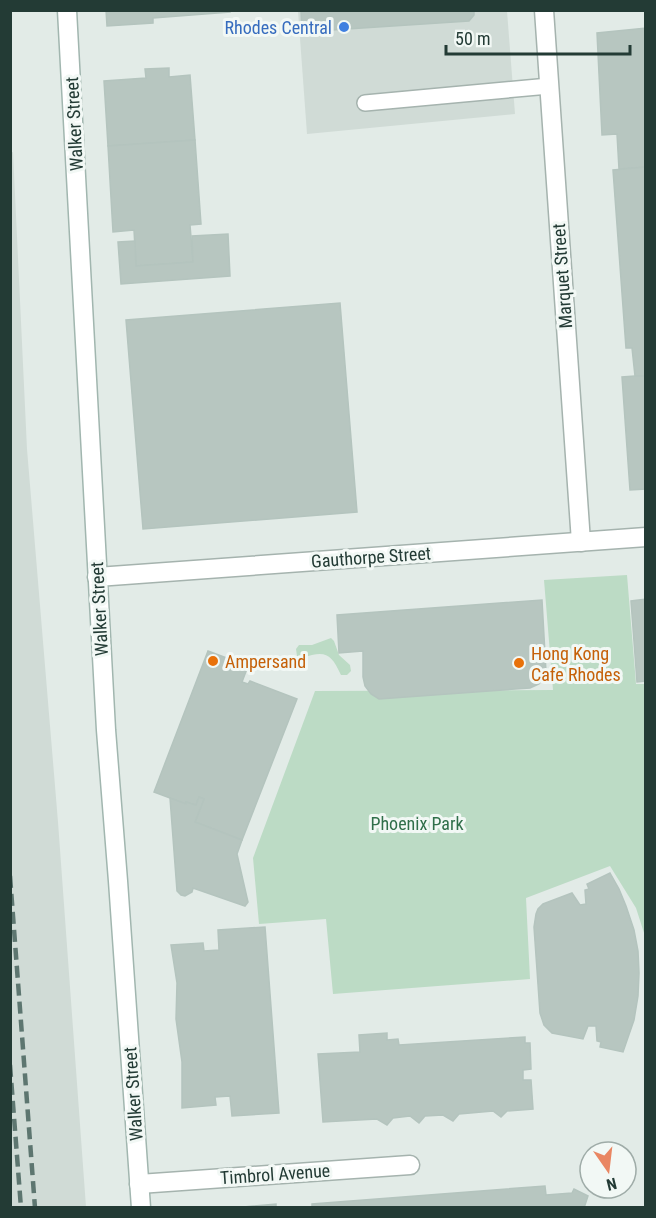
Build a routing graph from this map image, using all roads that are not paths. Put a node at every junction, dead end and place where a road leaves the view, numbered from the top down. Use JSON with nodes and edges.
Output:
{"nodes":[{"id":1,"x":67,"y":10,"type":"edge"},
{"id":2,"x":544,"y":10,"type":"edge"},
{"id":3,"x":549,"y":86,"type":"junction"},
{"id":4,"x":365,"y":103,"type":"dead end"},
{"id":5,"x":645,"y":537,"type":"edge"},
{"id":6,"x":581,"y":542,"type":"junction"},
{"id":7,"x":97,"y":578,"type":"junction"},
{"id":8,"x":410,"y":1165,"type":"dead end"},
{"id":9,"x":139,"y":1184,"type":"junction"},
{"id":10,"x":141,"y":1208,"type":"edge"}],
"edges":[{"from":1,"to":7,"type":"street","name":"Walker Street"},
{"from":2,"to":3,"type":"street","name":"Marquet Street"},
{"from":3,"to":4,"type":"lane"},
{"from":3,"to":6,"type":"street","name":"Marquet Street"},
{"from":5,"to":6,"type":"street","name":"Gauthorpe Street"},
{"from":6,"to":7,"type":"street","name":"Gauthorpe Street"},
{"from":7,"to":9,"type":"street","name":"Walker Street"},
{"from":8,"to":9,"type":"street","name":"Timbrol Avenue"},
{"from":9,"to":10,"type":"street","name":"Walker Street"}]}
